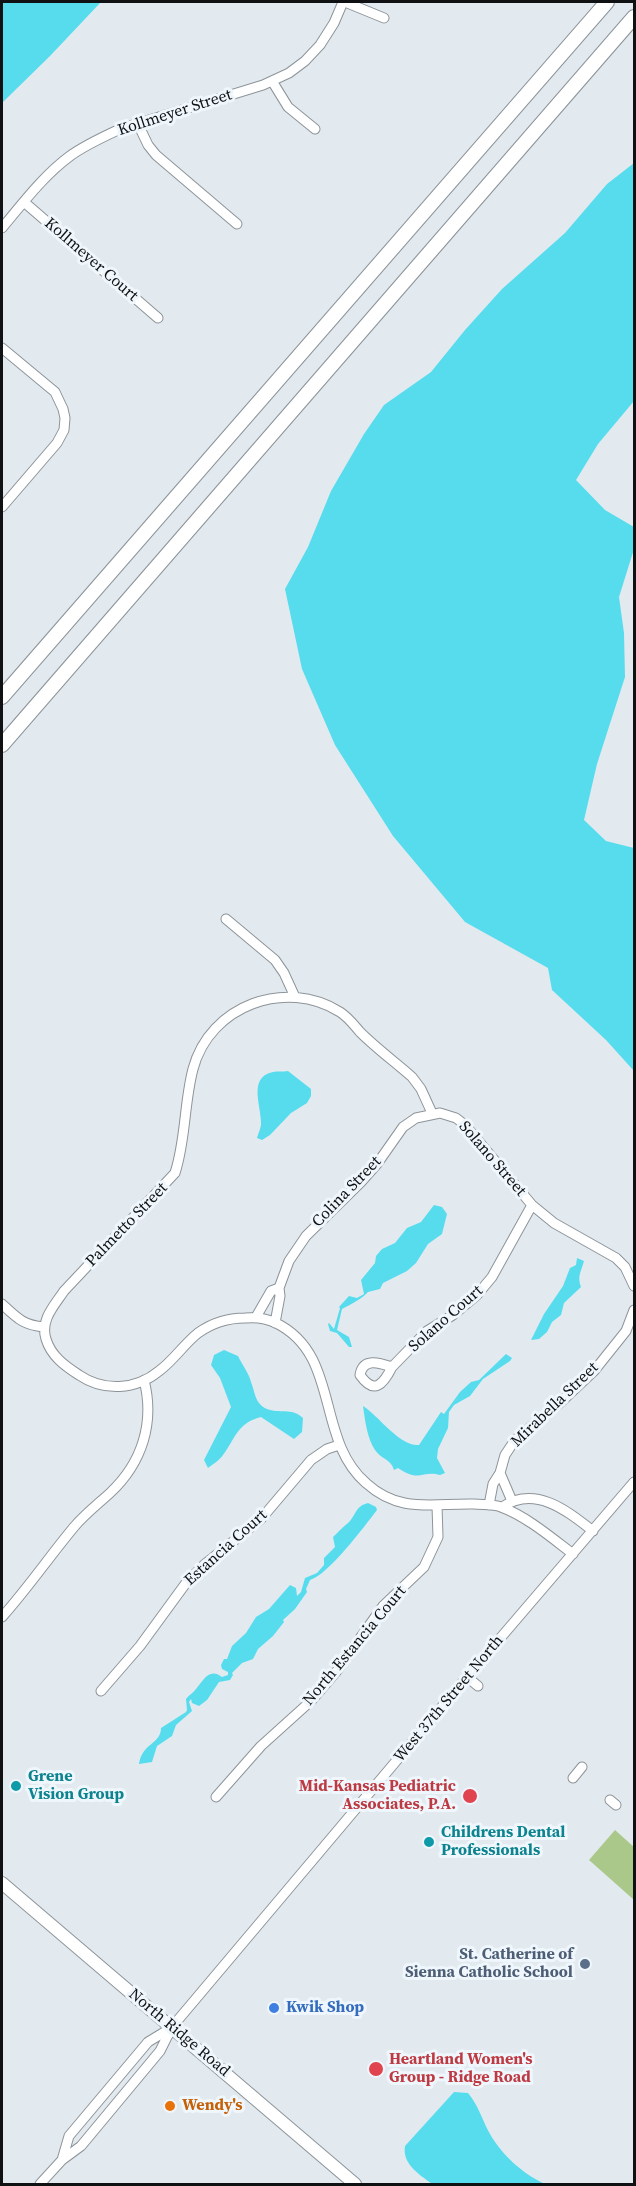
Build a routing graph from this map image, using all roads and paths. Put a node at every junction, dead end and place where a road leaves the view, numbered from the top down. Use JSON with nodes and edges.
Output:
{"nodes":[{"id":1,"x":344,"y":2,"type":"edge"},
{"id":2,"x":605,"y":5,"type":"edge"},
{"id":3,"x":384,"y":18,"type":"dead end"},
{"id":4,"x":631,"y":20,"type":"edge"},
{"id":5,"x":272,"y":81,"type":"junction"},
{"id":6,"x":138,"y":124,"type":"junction"},
{"id":7,"x":315,"y":129,"type":"dead end"},
{"id":8,"x":24,"y":202,"type":"junction"},
{"id":9,"x":237,"y":224,"type":"dead end"},
{"id":10,"x":2,"y":228,"type":"edge"},
{"id":11,"x":158,"y":318,"type":"dead end"},
{"id":12,"x":2,"y":348,"type":"edge"},
{"id":13,"x":2,"y":507,"type":"edge"},
{"id":14,"x":2,"y":697,"type":"edge"},
{"id":15,"x":2,"y":745,"type":"edge"},
{"id":16,"x":226,"y":919,"type":"dead end"},
{"id":17,"x":295,"y":997,"type":"junction"},
{"id":18,"x":432,"y":1113,"type":"junction"},
{"id":19,"x":532,"y":1205,"type":"junction"},
{"id":20,"x":634,"y":1286,"type":"edge"},
{"id":21,"x":279,"y":1288,"type":"junction"},
{"id":22,"x":2,"y":1304,"type":"edge"},
{"id":23,"x":634,"y":1310,"type":"edge"},
{"id":24,"x":256,"y":1317,"type":"junction"},
{"id":25,"x":275,"y":1323,"type":"junction"},
{"id":26,"x":45,"y":1327,"type":"junction"},
{"id":27,"x":392,"y":1367,"type":"dead end"},
{"id":28,"x":144,"y":1380,"type":"junction"},
{"id":29,"x":339,"y":1445,"type":"junction"},
{"id":30,"x":500,"y":1473,"type":"junction"},
{"id":31,"x":634,"y":1482,"type":"edge"},
{"id":32,"x":512,"y":1500,"type":"junction"},
{"id":33,"x":489,"y":1505,"type":"junction"},
{"id":34,"x":437,"y":1506,"type":"junction"},
{"id":35,"x":502,"y":1507,"type":"junction"},
{"id":36,"x":593,"y":1531,"type":"junction"},
{"id":37,"x":573,"y":1554,"type":"junction"},
{"id":38,"x":2,"y":1617,"type":"edge"},
{"id":39,"x":467,"y":1677,"type":"junction"},
{"id":40,"x":478,"y":1686,"type":"dead end"},
{"id":41,"x":101,"y":1690,"type":"dead end"},
{"id":42,"x":582,"y":1767,"type":"dead end"},
{"id":43,"x":573,"y":1778,"type":"dead end"},
{"id":44,"x":216,"y":1797,"type":"dead end"},
{"id":45,"x":2,"y":1883,"type":"edge"},
{"id":46,"x":172,"y":2027,"type":"junction"},
{"id":47,"x":62,"y":2160,"type":"junction"},
{"id":48,"x":40,"y":2184,"type":"edge"},
{"id":49,"x":356,"y":2184,"type":"edge"}],
"edges":[{"from":1,"to":3,"type":"street"},
{"from":1,"to":5,"type":"street","name":"Kollmeyer Street"},
{"from":2,"to":14,"type":"highway"},
{"from":4,"to":15,"type":"highway"},
{"from":5,"to":6,"type":"street","name":"Kollmeyer Street"},
{"from":5,"to":7,"type":"street"},
{"from":6,"to":8,"type":"street","name":"Kollmeyer Street"},
{"from":6,"to":9,"type":"street"},
{"from":8,"to":10,"type":"street","name":"Kollmeyer Street"},
{"from":8,"to":11,"type":"street","name":"Kollmeyer Court"},
{"from":12,"to":13,"type":"street"},
{"from":16,"to":17,"type":"street"},
{"from":17,"to":18,"type":"street"},
{"from":17,"to":26,"type":"street","name":"Palmetto Street"},
{"from":18,"to":19,"type":"street","name":"Solano Street"},
{"from":18,"to":21,"type":"street","name":"Colina Street"},
{"from":19,"to":20,"type":"street","name":"Solano Street"},
{"from":19,"to":27,"type":"street","name":"Solano Court"},
{"from":21,"to":24,"type":"street","name":"Colina Street"},
{"from":21,"to":25,"type":"street","name":"Colina Street"},
{"from":22,"to":26,"type":"street"},
{"from":23,"to":30,"type":"street","name":"Mirabella Street"},
{"from":24,"to":25,"type":"street"},
{"from":24,"to":28,"type":"street"},
{"from":25,"to":29,"type":"street"},
{"from":26,"to":28,"type":"street"},
{"from":28,"to":38,"type":"street"},
{"from":29,"to":34,"type":"street"},
{"from":29,"to":41,"type":"street","name":"Estancia Court"},
{"from":30,"to":32,"type":"street"},
{"from":30,"to":33,"type":"street","name":"Mirabella Street"},
{"from":31,"to":36,"type":"street","name":"West 37th Street North"},
{"from":32,"to":35,"type":"street"},
{"from":32,"to":36,"type":"street"},
{"from":33,"to":34,"type":"street"},
{"from":33,"to":35,"type":"street"},
{"from":34,"to":44,"type":"street","name":"North Estancia Court"},
{"from":35,"to":37,"type":"street"},
{"from":36,"to":37,"type":"street","name":"West 37th Street North"},
{"from":37,"to":39,"type":"street","name":"West 37th Street North"},
{"from":39,"to":40,"type":"street"},
{"from":39,"to":46,"type":"street","name":"West 37th Street North"},
{"from":42,"to":43,"type":"street"},
{"from":45,"to":46,"type":"main road","name":"North Ridge Road"},
{"from":46,"to":47,"type":"street","name":"West 37th Street North"},
{"from":46,"to":47,"type":"street","name":"West 37th Street North"},
{"from":46,"to":49,"type":"main road","name":"North Ridge Road"},
{"from":47,"to":48,"type":"street","name":"West 37th Street North"}]}
